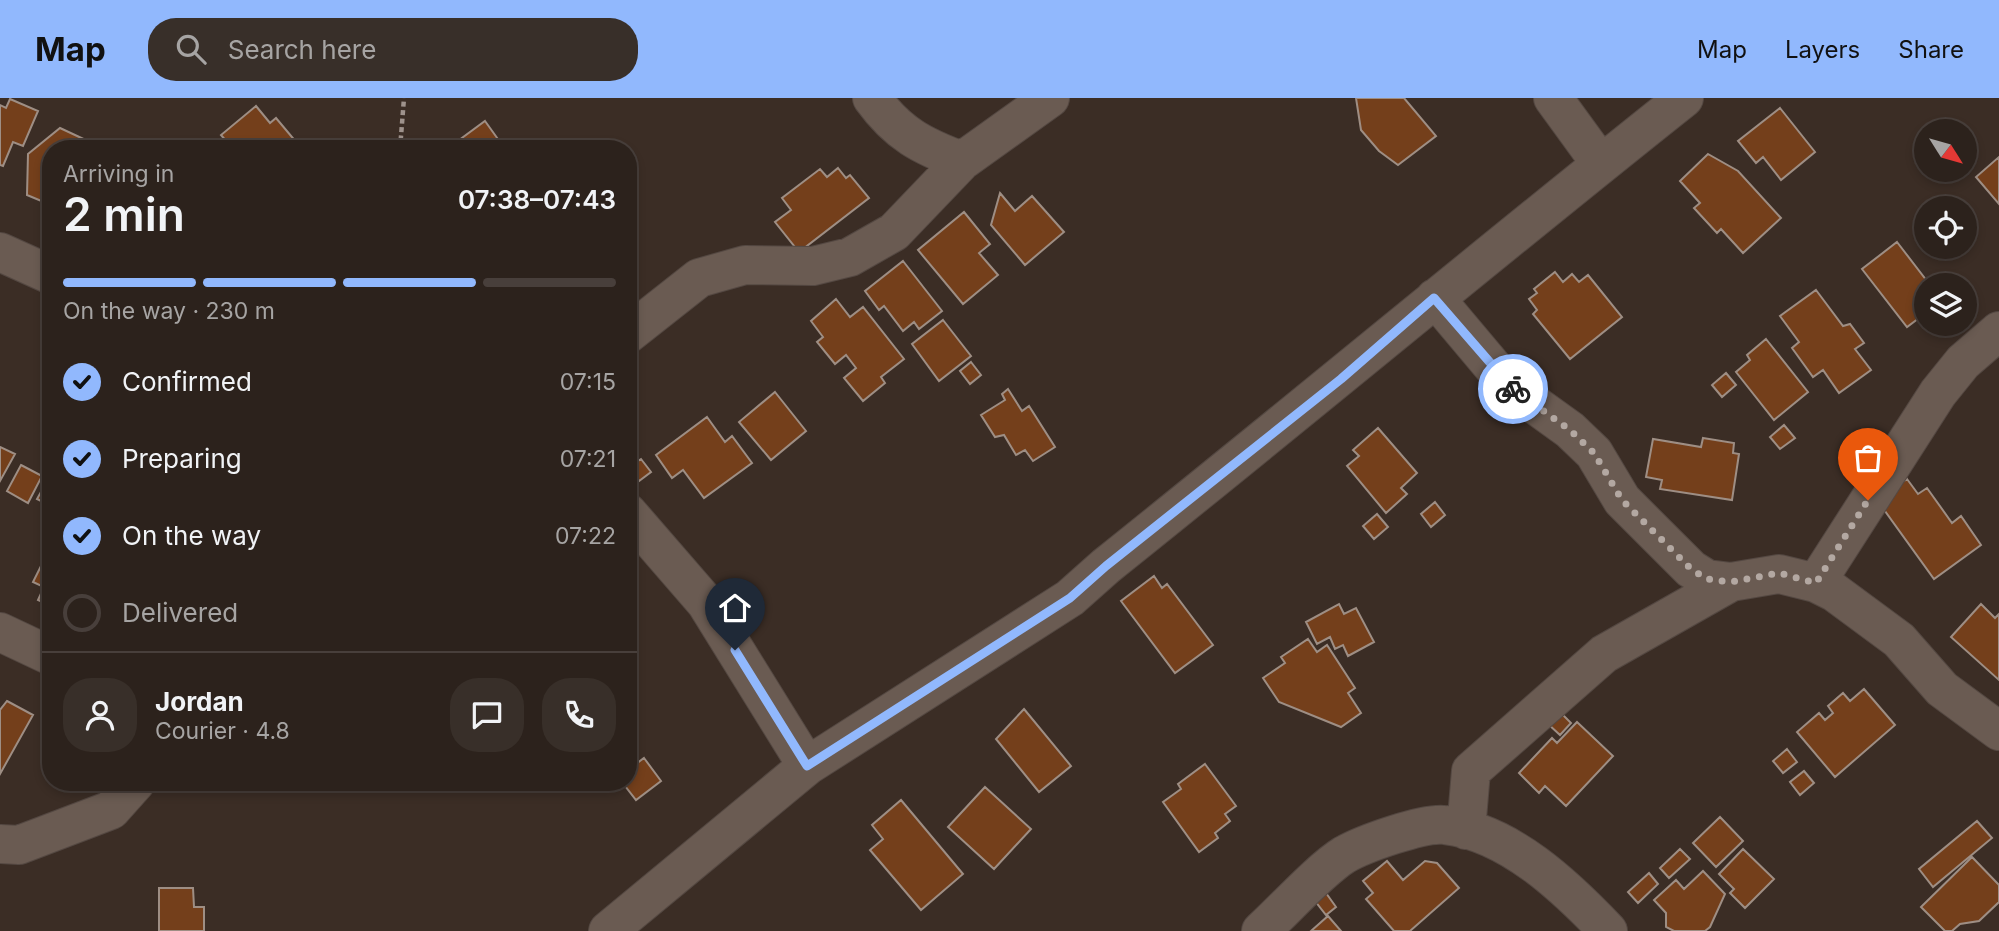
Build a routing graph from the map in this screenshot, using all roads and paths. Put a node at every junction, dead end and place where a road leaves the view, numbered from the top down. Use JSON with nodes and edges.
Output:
{"nodes":[{"id":1,"x":404,"y":98,"type":"edge"},
{"id":2,"x":872,"y":98,"type":"edge"},
{"id":3,"x":1050,"y":98,"type":"edge"},
{"id":4,"x":1553,"y":98,"type":"edge"},
{"id":5,"x":1684,"y":98,"type":"edge"},
{"id":6,"x":401,"y":140,"type":"edge"},
{"id":7,"x":962,"y":161,"type":"junction"},
{"id":8,"x":1601,"y":164,"type":"junction"},
{"id":9,"x":0,"y":253,"type":"edge"},
{"id":10,"x":42,"y":271,"type":"edge"},
{"id":11,"x":1434,"y":298,"type":"junction"},
{"id":12,"x":637,"y":327,"type":"edge"},
{"id":13,"x":1999,"y":331,"type":"edge"},
{"id":14,"x":637,"y":523,"type":"edge"},
{"id":15,"x":1731,"y":582,"type":"junction"},
{"id":16,"x":1816,"y":583,"type":"junction"},
{"id":17,"x":1,"y":634,"type":"edge"},
{"id":18,"x":42,"y":652,"type":"edge"},
{"id":19,"x":1999,"y":731,"type":"edge"},
{"id":20,"x":807,"y":766,"type":"junction"},
{"id":21,"x":128,"y":791,"type":"edge"},
{"id":22,"x":1466,"y":831,"type":"junction"},
{"id":23,"x":0,"y":844,"type":"edge"},
{"id":24,"x":608,"y":931,"type":"edge"},
{"id":25,"x":1261,"y":931,"type":"edge"},
{"id":26,"x":1608,"y":931,"type":"edge"}],
"edges":[{"from":1,"to":6,"type":"path"},
{"from":2,"to":7,"type":"street"},
{"from":3,"to":7,"type":"street"},
{"from":4,"to":8,"type":"street"},
{"from":5,"to":8,"type":"street"},
{"from":7,"to":12,"type":"street"},
{"from":8,"to":11,"type":"street"},
{"from":9,"to":10,"type":"street"},
{"from":11,"to":15,"type":"street"},
{"from":11,"to":20,"type":"street"},
{"from":13,"to":16,"type":"street"},
{"from":14,"to":20,"type":"street"},
{"from":15,"to":16,"type":"street"},
{"from":15,"to":22,"type":"street"},
{"from":16,"to":19,"type":"street"},
{"from":17,"to":18,"type":"street"},
{"from":20,"to":24,"type":"street"},
{"from":21,"to":23,"type":"street"},
{"from":22,"to":25,"type":"street"},
{"from":22,"to":26,"type":"street"}]}
